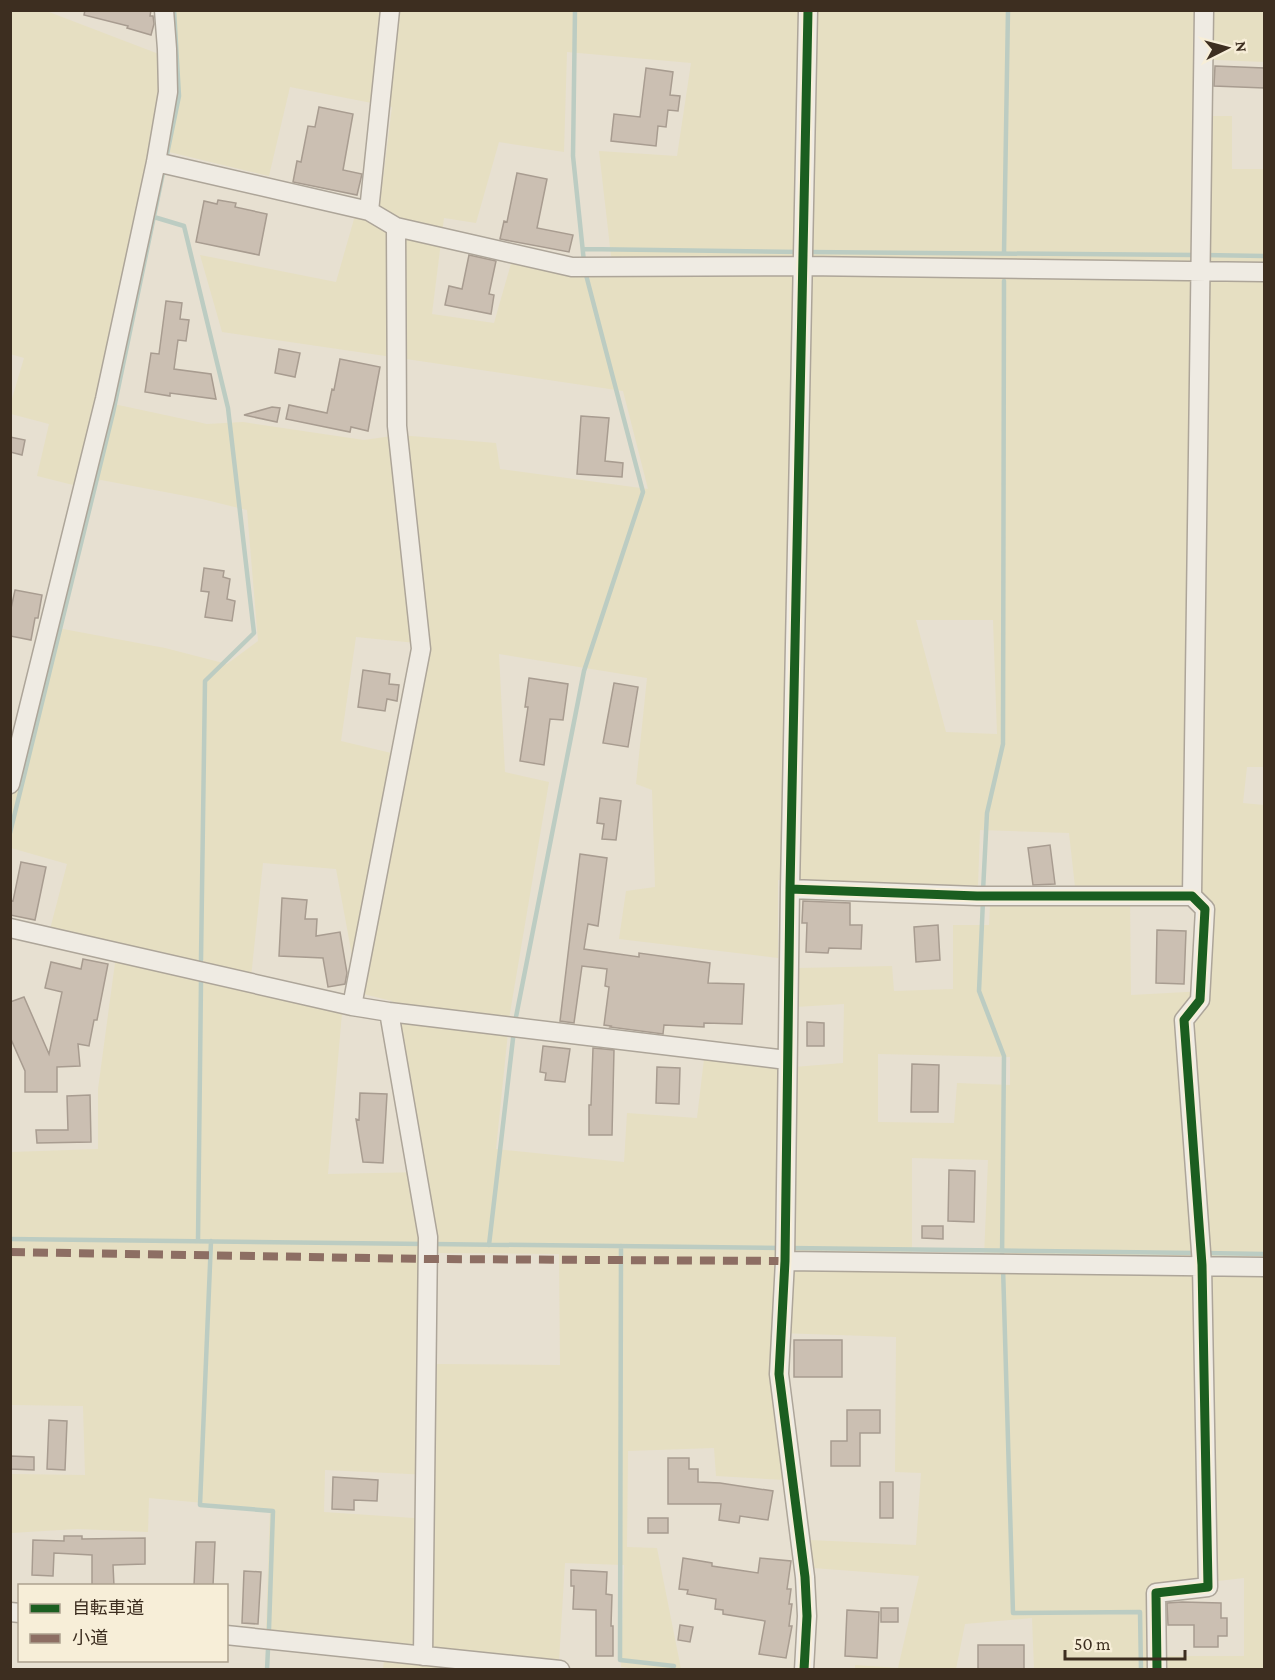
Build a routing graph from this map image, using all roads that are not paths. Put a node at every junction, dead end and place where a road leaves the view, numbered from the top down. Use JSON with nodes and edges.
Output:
{"nodes":[{"id":1,"x":164,"y":10,"type":"edge"},
{"id":2,"x":390,"y":10,"type":"edge"},
{"id":3,"x":808,"y":10,"type":"edge"},
{"id":4,"x":1204,"y":10,"type":"edge"},
{"id":5,"x":163,"y":164,"type":"junction"},
{"id":6,"x":369,"y":211,"type":"junction"},
{"id":7,"x":396,"y":227,"type":"junction"},
{"id":8,"x":804,"y":266,"type":"junction"},
{"id":9,"x":1200,"y":271,"type":"junction"},
{"id":10,"x":1264,"y":272,"type":"edge"},
{"id":11,"x":10,"y":784,"type":"edge"},
{"id":12,"x":790,"y":888,"type":"junction"},
{"id":13,"x":1192,"y":896,"type":"junction"},
{"id":14,"x":10,"y":928,"type":"edge"},
{"id":15,"x":352,"y":1006,"type":"junction"},
{"id":16,"x":389,"y":1012,"type":"junction"},
{"id":17,"x":788,"y":1060,"type":"junction"},
{"id":18,"x":785,"y":1261,"type":"junction"},
{"id":19,"x":1202,"y":1265,"type":"junction"},
{"id":20,"x":1264,"y":1267,"type":"edge"},
{"id":21,"x":228,"y":1635,"type":"edge"},
{"id":22,"x":423,"y":1656,"type":"junction"},
{"id":23,"x":393,"y":1661,"type":"edge"},
{"id":24,"x":560,"y":1670,"type":"edge"},
{"id":25,"x":804,"y":1670,"type":"edge"},
{"id":26,"x":1157,"y":1670,"type":"edge"}],
"edges":[{"from":1,"to":5,"type":"street"},
{"from":2,"to":6,"type":"street"},
{"from":3,"to":8,"type":"street"},
{"from":4,"to":9,"type":"street"},
{"from":5,"to":6,"type":"street"},
{"from":5,"to":11,"type":"street"},
{"from":6,"to":7,"type":"street"},
{"from":7,"to":8,"type":"street"},
{"from":7,"to":15,"type":"street"},
{"from":8,"to":9,"type":"street"},
{"from":8,"to":12,"type":"street"},
{"from":9,"to":10,"type":"street"},
{"from":9,"to":13,"type":"street"},
{"from":12,"to":13,"type":"street"},
{"from":12,"to":17,"type":"street"},
{"from":13,"to":19,"type":"street"},
{"from":14,"to":15,"type":"street"},
{"from":15,"to":16,"type":"street"},
{"from":16,"to":17,"type":"street"},
{"from":16,"to":22,"type":"street"},
{"from":17,"to":18,"type":"street"},
{"from":18,"to":19,"type":"street"},
{"from":18,"to":25,"type":"street"},
{"from":19,"to":20,"type":"street"},
{"from":19,"to":26,"type":"street"},
{"from":21,"to":23,"type":"street"},
{"from":22,"to":23,"type":"street"},
{"from":22,"to":24,"type":"street"}]}
